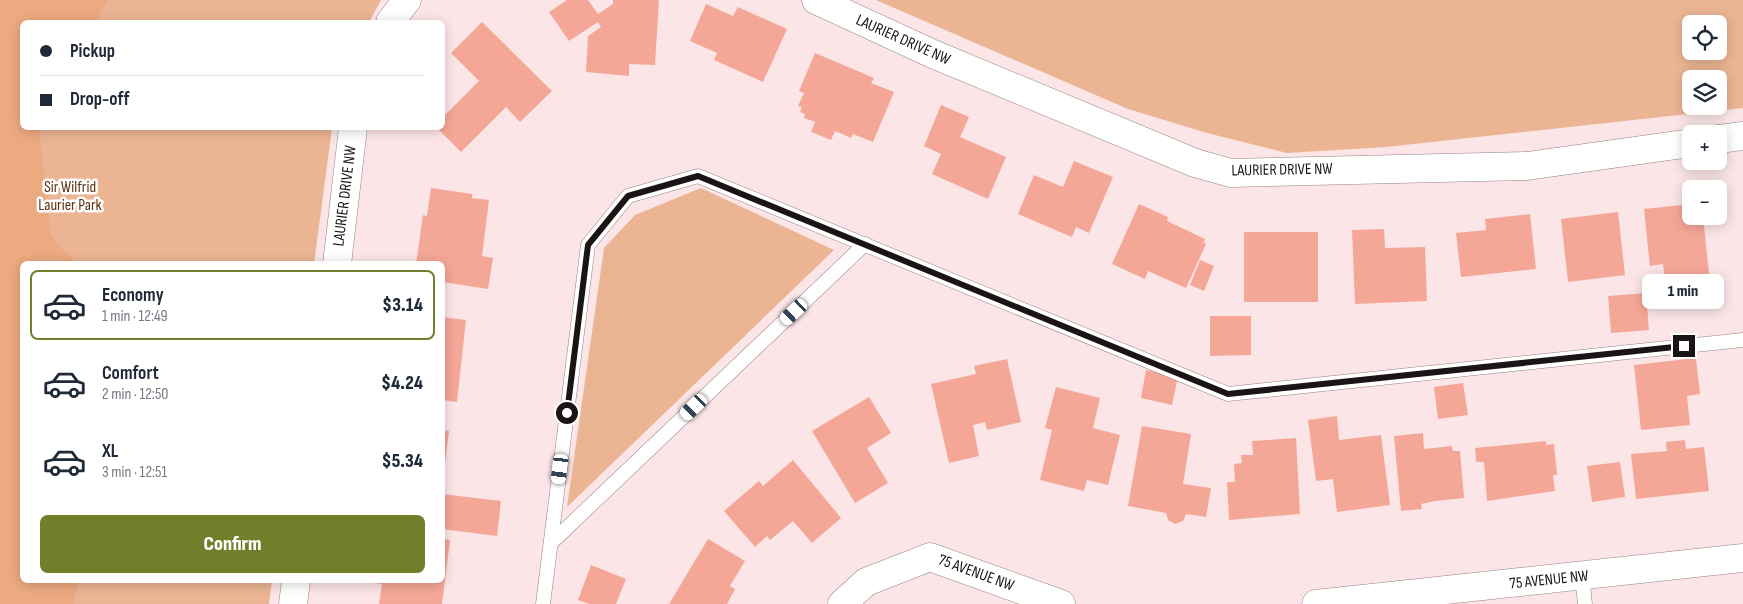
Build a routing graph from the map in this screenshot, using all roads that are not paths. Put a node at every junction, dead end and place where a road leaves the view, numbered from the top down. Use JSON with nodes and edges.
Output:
{"nodes":[{"id":1,"x":407,"y":0,"type":"edge"},
{"id":2,"x":816,"y":0,"type":"edge"},
{"id":3,"x":392,"y":20,"type":"edge"},
{"id":4,"x":353,"y":130,"type":"edge"},
{"id":5,"x":1743,"y":136,"type":"edge"},
{"id":6,"x":1727,"y":138,"type":"edge"},
{"id":7,"x":1682,"y":144,"type":"edge"},
{"id":8,"x":865,"y":244,"type":"junction"},
{"id":9,"x":337,"y":261,"type":"edge"},
{"id":10,"x":1743,"y":340,"type":"edge"},
{"id":11,"x":551,"y":543,"type":"junction"},
{"id":12,"x":1743,"y":558,"type":"edge"},
{"id":13,"x":1582,"y":577,"type":"junction"},
{"id":14,"x":296,"y":583,"type":"edge"},
{"id":15,"x":1356,"y":602,"type":"edge"},
{"id":16,"x":293,"y":604,"type":"edge"},
{"id":17,"x":543,"y":604,"type":"edge"},
{"id":18,"x":842,"y":604,"type":"edge"},
{"id":19,"x":1063,"y":604,"type":"edge"},
{"id":20,"x":1316,"y":604,"type":"edge"},
{"id":21,"x":1584,"y":604,"type":"edge"}],
"edges":[{"from":1,"to":3,"type":"street"},
{"from":2,"to":7,"type":"street","name":"LAURIER DRIVE NW"},
{"from":4,"to":9,"type":"street","name":"LAURIER DRIVE NW"},
{"from":5,"to":6,"type":"street"},
{"from":8,"to":10,"type":"lane"},
{"from":8,"to":11,"type":"lane"},
{"from":8,"to":11,"type":"lane"},
{"from":11,"to":17,"type":"lane"},
{"from":12,"to":13,"type":"street","name":"75 AVENUE NW"},
{"from":13,"to":15,"type":"street","name":"75 AVENUE NW"},
{"from":13,"to":21,"type":"lane"},
{"from":14,"to":16,"type":"street"},
{"from":15,"to":20,"type":"street","name":"75 AVENUE NW"},
{"from":18,"to":19,"type":"street","name":"75 AVENUE NW"}]}
